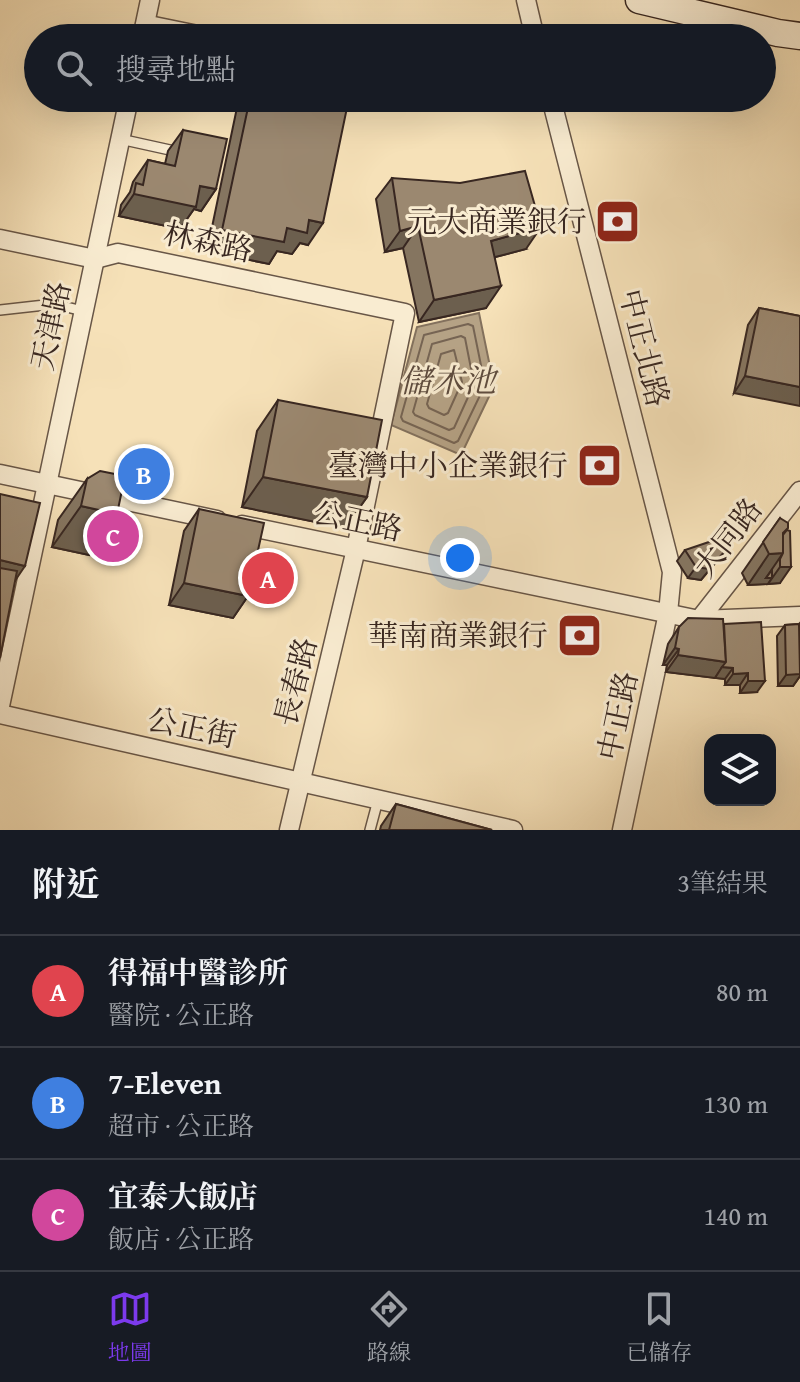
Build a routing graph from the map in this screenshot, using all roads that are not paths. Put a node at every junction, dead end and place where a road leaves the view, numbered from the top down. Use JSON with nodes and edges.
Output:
{"nodes":[{"id":1,"x":150,"y":0,"type":"edge"},
{"id":2,"x":526,"y":0,"type":"edge"},
{"id":3,"x":639,"y":0,"type":"edge"},
{"id":4,"x":145,"y":24,"type":"edge"},
{"id":5,"x":532,"y":24,"type":"edge"},
{"id":6,"x":740,"y":24,"type":"edge"},
{"id":7,"x":776,"y":33,"type":"edge"},
{"id":8,"x":800,"y":36,"type":"edge"},
{"id":9,"x":126,"y":112,"type":"edge"},
{"id":10,"x":555,"y":112,"type":"edge"},
{"id":11,"x":120,"y":139,"type":"junction"},
{"id":12,"x":195,"y":156,"type":"edge"},
{"id":13,"x":0,"y":239,"type":"edge"},
{"id":14,"x":95,"y":259,"type":"junction"},
{"id":15,"x":0,"y":310,"type":"edge"},
{"id":16,"x":83,"y":311,"type":"junction"},
{"id":17,"x":405,"y":313,"type":"joint"},
{"id":18,"x":0,"y":474,"type":"edge"},
{"id":19,"x":47,"y":484,"type":"junction"},
{"id":20,"x":800,"y":491,"type":"edge"},
{"id":21,"x":356,"y":549,"type":"junction"},
{"id":22,"x":668,"y":613,"type":"junction"},
{"id":23,"x":800,"y":616,"type":"edge"},
{"id":24,"x":699,"y":620,"type":"junction"},
{"id":25,"x":0,"y":706,"type":"edge"},
{"id":26,"x":0,"y":714,"type":"edge"},
{"id":27,"x":301,"y":780,"type":"junction"},
{"id":28,"x":378,"y":800,"type":"junction"},
{"id":29,"x":289,"y":830,"type":"edge"},
{"id":30,"x":370,"y":830,"type":"edge"},
{"id":31,"x":513,"y":830,"type":"edge"},
{"id":32,"x":622,"y":830,"type":"edge"}],
"edges":[{"from":1,"to":4,"type":"street"},
{"from":2,"to":5,"type":"street"},
{"from":3,"to":6,"type":"main road"},
{"from":7,"to":8,"type":"main road"},
{"from":9,"to":11,"type":"street","name":"天津路"},
{"from":10,"to":22,"type":"street","name":"中正北路"},
{"from":11,"to":12,"type":"lane"},
{"from":11,"to":14,"type":"street","name":"天津路"},
{"from":13,"to":14,"type":"street","name":"林森路"},
{"from":14,"to":16,"type":"street","name":"天津路"},
{"from":14,"to":17,"type":"street","name":"林森路"},
{"from":15,"to":16,"type":"lane"},
{"from":16,"to":19,"type":"street","name":"天津路"},
{"from":17,"to":21,"type":"street","name":"長春路"},
{"from":18,"to":19,"type":"street","name":"公正路"},
{"from":19,"to":21,"type":"street","name":"公正路"},
{"from":19,"to":25,"type":"street","name":"天津路"},
{"from":20,"to":24,"type":"street","name":"大同路"},
{"from":21,"to":22,"type":"street","name":"公正路"},
{"from":21,"to":27,"type":"street","name":"長春路"},
{"from":22,"to":24,"type":"street","name":"公正路"},
{"from":22,"to":32,"type":"street","name":"中正路"},
{"from":23,"to":24,"type":"street","name":"公正路"},
{"from":26,"to":27,"type":"street","name":"公正街"},
{"from":27,"to":28,"type":"street","name":"公正街"},
{"from":27,"to":29,"type":"street","name":"長春路"},
{"from":28,"to":30,"type":"lane"},
{"from":28,"to":31,"type":"street","name":"公正街"}]}
